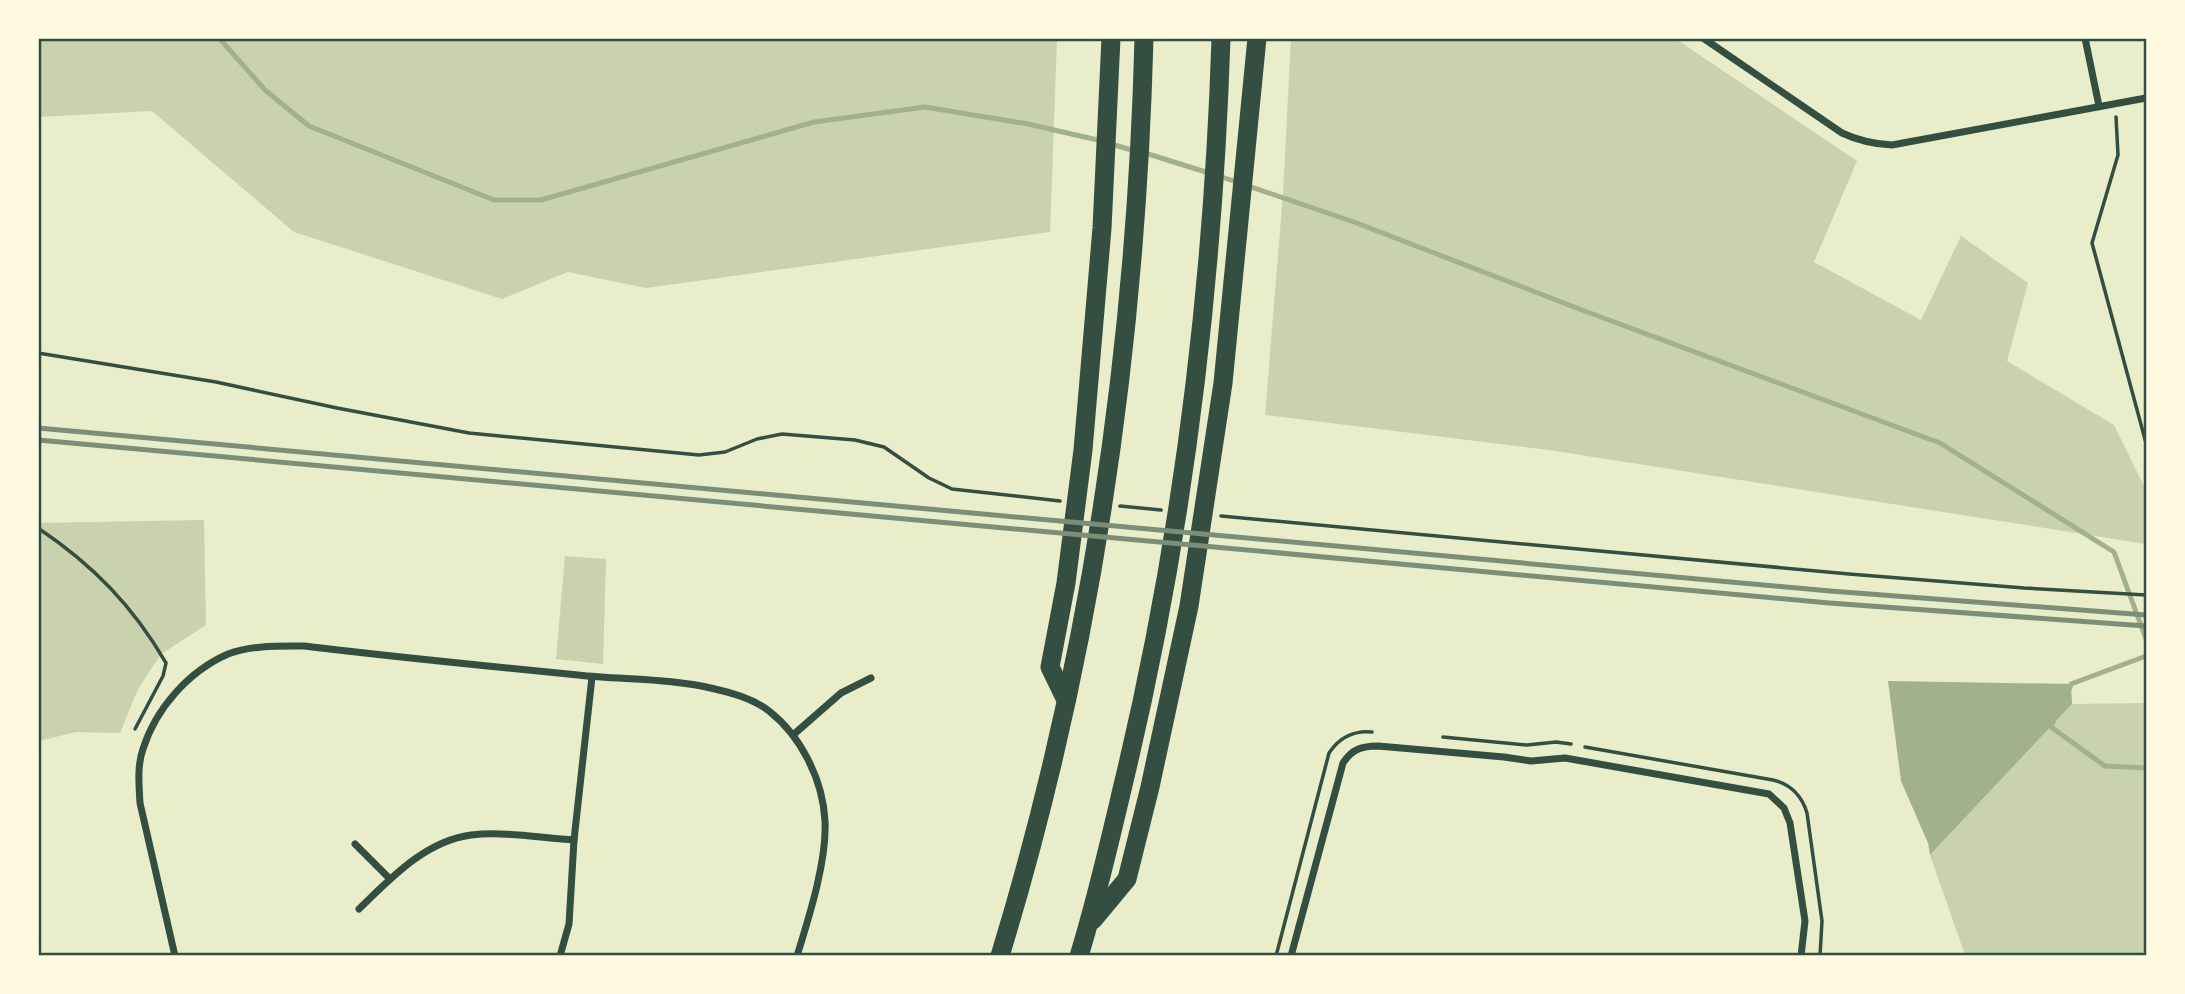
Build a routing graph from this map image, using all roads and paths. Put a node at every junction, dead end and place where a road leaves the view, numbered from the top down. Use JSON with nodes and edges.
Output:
{"nodes":[{"id":1,"x":1111,"y":38,"type":"edge"},
{"id":2,"x":1144,"y":38,"type":"edge"},
{"id":3,"x":1221,"y":38,"type":"edge"},
{"id":4,"x":1257,"y":38,"type":"edge"},
{"id":5,"x":1703,"y":38,"type":"edge"},
{"id":6,"x":2085,"y":38,"type":"edge"},
{"id":7,"x":2147,"y":98,"type":"edge"},
{"id":8,"x":2114,"y":103,"type":"junction"},
{"id":9,"x":2099,"y":106,"type":"junction"},
{"id":10,"x":38,"y":354,"type":"edge"},
{"id":11,"x":2147,"y":417,"type":"edge"},
{"id":12,"x":2141,"y":421,"type":"junction"},
{"id":13,"x":2147,"y":443,"type":"edge"},
{"id":14,"x":1072,"y":502,"type":"dead end"},
{"id":15,"x":1113,"y":506,"type":"dead end"},
{"id":16,"x":1167,"y":511,"type":"dead end"},
{"id":17,"x":1222,"y":516,"type":"dead end"},
{"id":18,"x":38,"y":528,"type":"edge"},
{"id":19,"x":2147,"y":595,"type":"edge"},
{"id":20,"x":592,"y":677,"type":"junction"},
{"id":21,"x":870,"y":678,"type":"dead end"},
{"id":22,"x":1066,"y":700,"type":"junction"},
{"id":23,"x":1383,"y":732,"type":"dead end"},
{"id":24,"x":793,"y":735,"type":"junction"},
{"id":25,"x":1437,"y":736,"type":"dead end"},
{"id":26,"x":1575,"y":745,"type":"dead end"},
{"id":27,"x":1583,"y":746,"type":"dead end"},
{"id":28,"x":142,"y":750,"type":"junction"},
{"id":29,"x":574,"y":840,"type":"junction"},
{"id":30,"x":355,"y":844,"type":"dead end"},
{"id":31,"x":390,"y":879,"type":"junction"},
{"id":32,"x":359,"y":909,"type":"dead end"},
{"id":33,"x":1088,"y":926,"type":"junction"},
{"id":34,"x":175,"y":956,"type":"edge"},
{"id":35,"x":560,"y":956,"type":"edge"},
{"id":36,"x":797,"y":956,"type":"edge"},
{"id":37,"x":1000,"y":956,"type":"edge"},
{"id":38,"x":1079,"y":956,"type":"edge"},
{"id":39,"x":1276,"y":956,"type":"edge"},
{"id":40,"x":1291,"y":956,"type":"edge"},
{"id":41,"x":1801,"y":956,"type":"edge"},
{"id":42,"x":1820,"y":956,"type":"edge"}],
"edges":[{"from":1,"to":22,"type":"highway"},
{"from":2,"to":22,"type":"highway"},
{"from":3,"to":33,"type":"highway"},
{"from":4,"to":33,"type":"highway"},
{"from":5,"to":9,"type":"street"},
{"from":6,"to":9,"type":"street"},
{"from":7,"to":8,"type":"street"},
{"from":8,"to":9,"type":"street"},
{"from":8,"to":12,"type":"path"},
{"from":10,"to":14,"type":"path"},
{"from":11,"to":12,"type":"path"},
{"from":12,"to":13,"type":"path"},
{"from":15,"to":16,"type":"path"},
{"from":17,"to":19,"type":"path"},
{"from":18,"to":28,"type":"path"},
{"from":20,"to":24,"type":"street"},
{"from":20,"to":28,"type":"street"},
{"from":20,"to":29,"type":"street"},
{"from":21,"to":24,"type":"street"},
{"from":22,"to":37,"type":"highway"},
{"from":23,"to":39,"type":"path"},
{"from":24,"to":36,"type":"street"},
{"from":25,"to":26,"type":"path"},
{"from":27,"to":42,"type":"path"},
{"from":28,"to":34,"type":"street"},
{"from":29,"to":31,"type":"street"},
{"from":29,"to":35,"type":"street"},
{"from":30,"to":31,"type":"street"},
{"from":31,"to":32,"type":"street"},
{"from":33,"to":38,"type":"highway"},
{"from":40,"to":41,"type":"street"}]}
